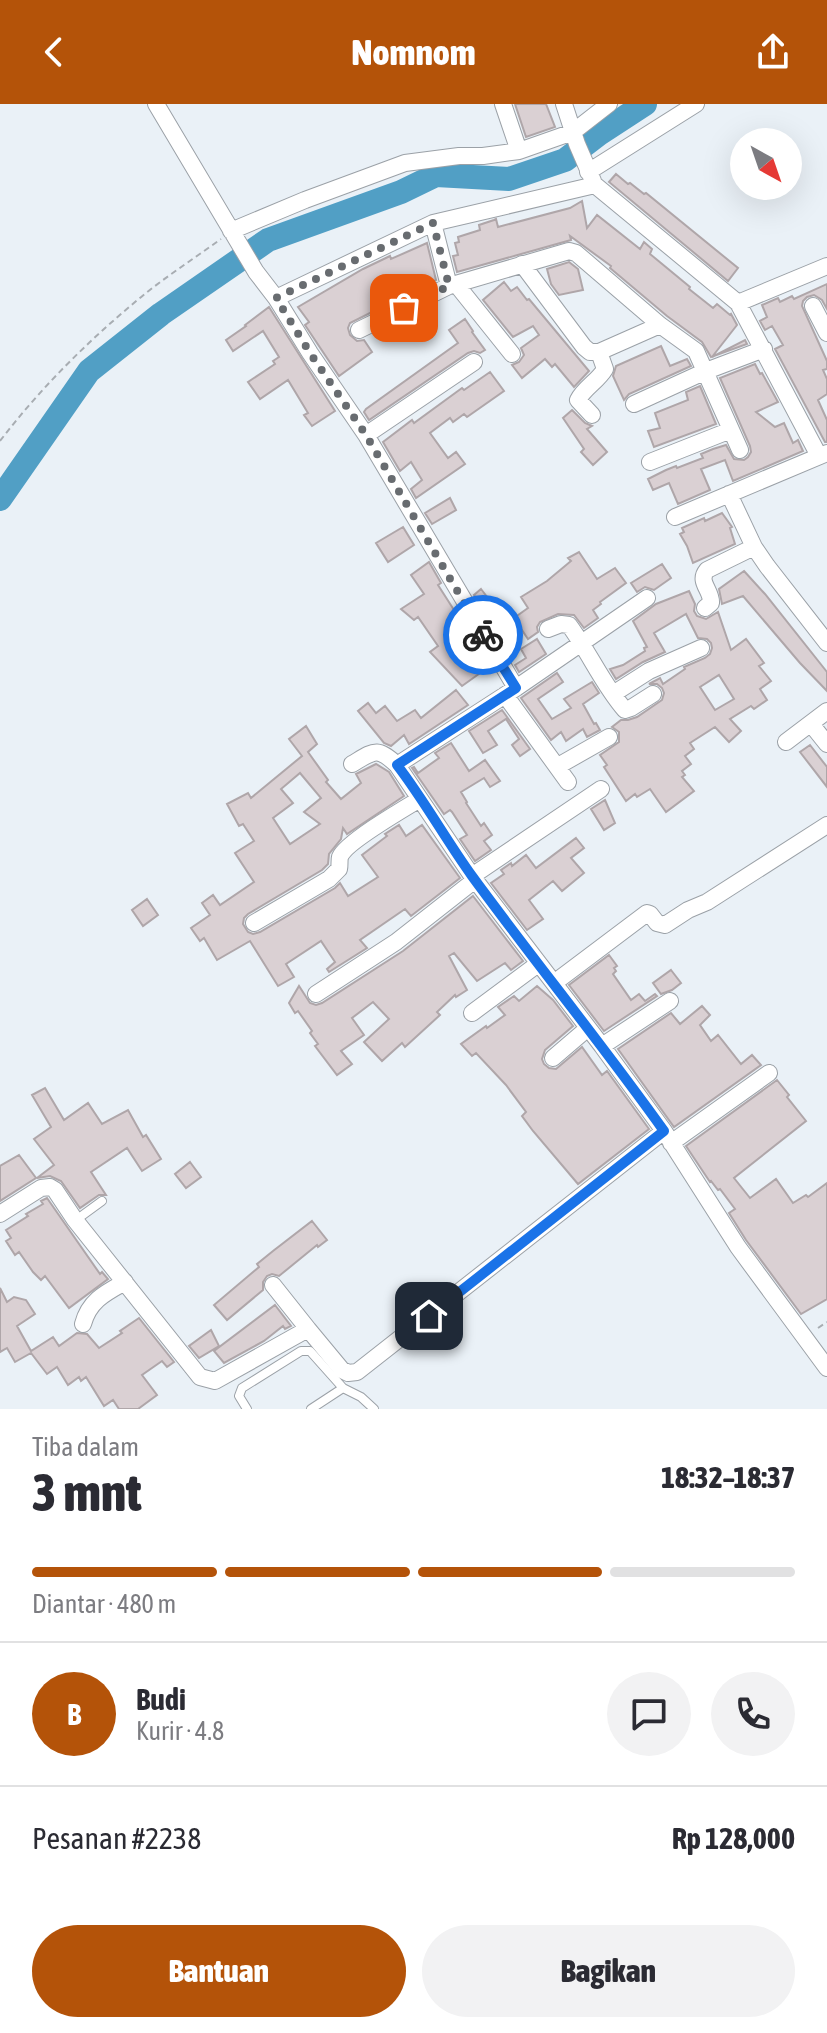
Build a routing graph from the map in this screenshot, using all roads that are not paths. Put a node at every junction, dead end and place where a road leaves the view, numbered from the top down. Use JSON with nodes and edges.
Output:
{"nodes":[{"id":1,"x":156,"y":104,"type":"edge"},
{"id":2,"x":503,"y":104,"type":"edge"},
{"id":3,"x":564,"y":104,"type":"edge"},
{"id":4,"x":609,"y":104,"type":"edge"},
{"id":5,"x":696,"y":104,"type":"edge"},
{"id":6,"x":575,"y":138,"type":"junction"},
{"id":7,"x":519,"y":151,"type":"junction"},
{"id":8,"x":589,"y":173,"type":"junction"},
{"id":9,"x":433,"y":223,"type":"junction"},
{"id":10,"x":231,"y":231,"type":"junction"},
{"id":11,"x":522,"y":264,"type":"junction"},
{"id":12,"x":827,"y":266,"type":"edge"},
{"id":13,"x":266,"y":285,"type":"junction"},
{"id":14,"x":452,"y":285,"type":"junction"},
{"id":15,"x":738,"y":303,"type":"junction"},
{"id":16,"x":813,"y":306,"type":"dead end"},
{"id":17,"x":660,"y":325,"type":"junction"},
{"id":18,"x":359,"y":330,"type":"dead end"},
{"id":19,"x":827,"y":331,"type":"edge"},
{"id":20,"x":764,"y":349,"type":"junction"},
{"id":21,"x":599,"y":352,"type":"junction"},
{"id":22,"x":512,"y":354,"type":"dead end"},
{"id":23,"x":474,"y":362,"type":"dead end"},
{"id":24,"x":706,"y":371,"type":"junction"},
{"id":25,"x":634,"y":404,"type":"dead end"},
{"id":26,"x":592,"y":415,"type":"dead end"},
{"id":27,"x":731,"y":430,"type":"junction"},
{"id":28,"x":366,"y":435,"type":"junction"},
{"id":29,"x":740,"y":450,"type":"dead end"},
{"id":30,"x":823,"y":454,"type":"edge"},
{"id":31,"x":650,"y":462,"type":"dead end"},
{"id":32,"x":729,"y":494,"type":"junction"},
{"id":33,"x":675,"y":517,"type":"dead end"},
{"id":34,"x":754,"y":547,"type":"junction"},
{"id":35,"x":647,"y":598,"type":"dead end"},
{"id":36,"x":705,"y":608,"type":"dead end"},
{"id":37,"x":548,"y":629,"type":"dead end"},
{"id":38,"x":583,"y":643,"type":"junction"},
{"id":39,"x":827,"y":643,"type":"edge"},
{"id":40,"x":701,"y":648,"type":"dead end"},
{"id":41,"x":511,"y":691,"type":"junction"},
{"id":42,"x":613,"y":694,"type":"junction"},
{"id":43,"x":653,"y":694,"type":"dead end"},
{"id":44,"x":827,"y":711,"type":"edge"},
{"id":45,"x":811,"y":724,"type":"junction"},
{"id":46,"x":609,"y":737,"type":"dead end"},
{"id":47,"x":786,"y":742,"type":"dead end"},
{"id":48,"x":827,"y":744,"type":"edge"},
{"id":49,"x":352,"y":764,"type":"dead end"},
{"id":50,"x":397,"y":765,"type":"junction"},
{"id":51,"x":558,"y":766,"type":"junction"},
{"id":52,"x":568,"y":782,"type":"dead end"},
{"id":53,"x":601,"y":789,"type":"dead end"},
{"id":54,"x":420,"y":799,"type":"junction"},
{"id":55,"x":827,"y":825,"type":"edge"},
{"id":56,"x":474,"y":878,"type":"junction"},
{"id":57,"x":254,"y":923,"type":"dead end"},
{"id":58,"x":538,"y":964,"type":"junction"},
{"id":59,"x":554,"y":983,"type":"junction"},
{"id":60,"x":316,"y":994,"type":"dead end"},
{"id":61,"x":670,"y":1001,"type":"dead end"},
{"id":62,"x":472,"y":1013,"type":"dead end"},
{"id":63,"x":588,"y":1028,"type":"junction"},
{"id":64,"x":602,"y":1046,"type":"junction"},
{"id":65,"x":553,"y":1058,"type":"dead end"},
{"id":66,"x":769,"y":1073,"type":"dead end"},
{"id":67,"x":668,"y":1137,"type":"junction"},
{"id":68,"x":102,"y":1201,"type":"dead end"},
{"id":69,"x":0,"y":1214,"type":"edge"},
{"id":70,"x":75,"y":1220,"type":"junction"},
{"id":71,"x":125,"y":1282,"type":"junction"},
{"id":72,"x":273,"y":1285,"type":"dead end"},
{"id":73,"x":83,"y":1324,"type":"dead end"},
{"id":74,"x":308,"y":1329,"type":"junction"},
{"id":75,"x":827,"y":1368,"type":"edge"},
{"id":76,"x":343,"y":1388,"type":"junction"},
{"id":77,"x":247,"y":1409,"type":"edge"},
{"id":78,"x":311,"y":1409,"type":"edge"},
{"id":79,"x":374,"y":1409,"type":"edge"}],
"edges":[{"from":1,"to":10,"type":"street"},
{"from":2,"to":7,"type":"street"},
{"from":3,"to":6,"type":"street"},
{"from":4,"to":6,"type":"street"},
{"from":5,"to":8,"type":"street"},
{"from":6,"to":7,"type":"street"},
{"from":6,"to":8,"type":"street"},
{"from":7,"to":10,"type":"street"},
{"from":8,"to":9,"type":"street"},
{"from":8,"to":15,"type":"street"},
{"from":9,"to":13,"type":"street"},
{"from":9,"to":14,"type":"street"},
{"from":10,"to":13,"type":"street"},
{"from":11,"to":14,"type":"street"},
{"from":11,"to":17,"type":"street"},
{"from":11,"to":21,"type":"street"},
{"from":12,"to":15,"type":"street"},
{"from":13,"to":28,"type":"street"},
{"from":14,"to":18,"type":"street"},
{"from":14,"to":22,"type":"street"},
{"from":15,"to":20,"type":"street"},
{"from":16,"to":19,"type":"street"},
{"from":17,"to":21,"type":"street"},
{"from":17,"to":24,"type":"street"},
{"from":20,"to":24,"type":"street"},
{"from":20,"to":30,"type":"street"},
{"from":21,"to":26,"type":"street"},
{"from":23,"to":28,"type":"street"},
{"from":24,"to":25,"type":"street"},
{"from":24,"to":27,"type":"street"},
{"from":27,"to":29,"type":"street"},
{"from":27,"to":31,"type":"street"},
{"from":28,"to":41,"type":"street"},
{"from":30,"to":32,"type":"street"},
{"from":32,"to":33,"type":"street"},
{"from":32,"to":34,"type":"street"},
{"from":34,"to":36,"type":"street"},
{"from":34,"to":39,"type":"street"},
{"from":35,"to":38,"type":"street"},
{"from":37,"to":38,"type":"street"},
{"from":38,"to":41,"type":"street"},
{"from":38,"to":42,"type":"street"},
{"from":40,"to":42,"type":"street"},
{"from":41,"to":50,"type":"street"},
{"from":41,"to":51,"type":"street"},
{"from":42,"to":43,"type":"street"},
{"from":44,"to":45,"type":"street"},
{"from":45,"to":47,"type":"street"},
{"from":45,"to":48,"type":"street"},
{"from":46,"to":51,"type":"street"},
{"from":49,"to":50,"type":"street"},
{"from":50,"to":54,"type":"street"},
{"from":51,"to":52,"type":"street"},
{"from":53,"to":56,"type":"street"},
{"from":54,"to":56,"type":"street"},
{"from":54,"to":57,"type":"street"},
{"from":55,"to":59,"type":"street"},
{"from":56,"to":58,"type":"street"},
{"from":56,"to":60,"type":"street"},
{"from":58,"to":59,"type":"street"},
{"from":58,"to":62,"type":"street"},
{"from":59,"to":63,"type":"street"},
{"from":61,"to":64,"type":"street"},
{"from":63,"to":64,"type":"street"},
{"from":63,"to":65,"type":"street"},
{"from":64,"to":67,"type":"street"},
{"from":66,"to":67,"type":"street"},
{"from":67,"to":74,"type":"street"},
{"from":67,"to":75,"type":"street"},
{"from":68,"to":70,"type":"lane"},
{"from":69,"to":70,"type":"street"},
{"from":70,"to":71,"type":"street"},
{"from":71,"to":73,"type":"street"},
{"from":71,"to":74,"type":"street"},
{"from":72,"to":74,"type":"street"},
{"from":76,"to":77,"type":"lane"},
{"from":76,"to":78,"type":"lane"},
{"from":76,"to":79,"type":"lane"}]}
